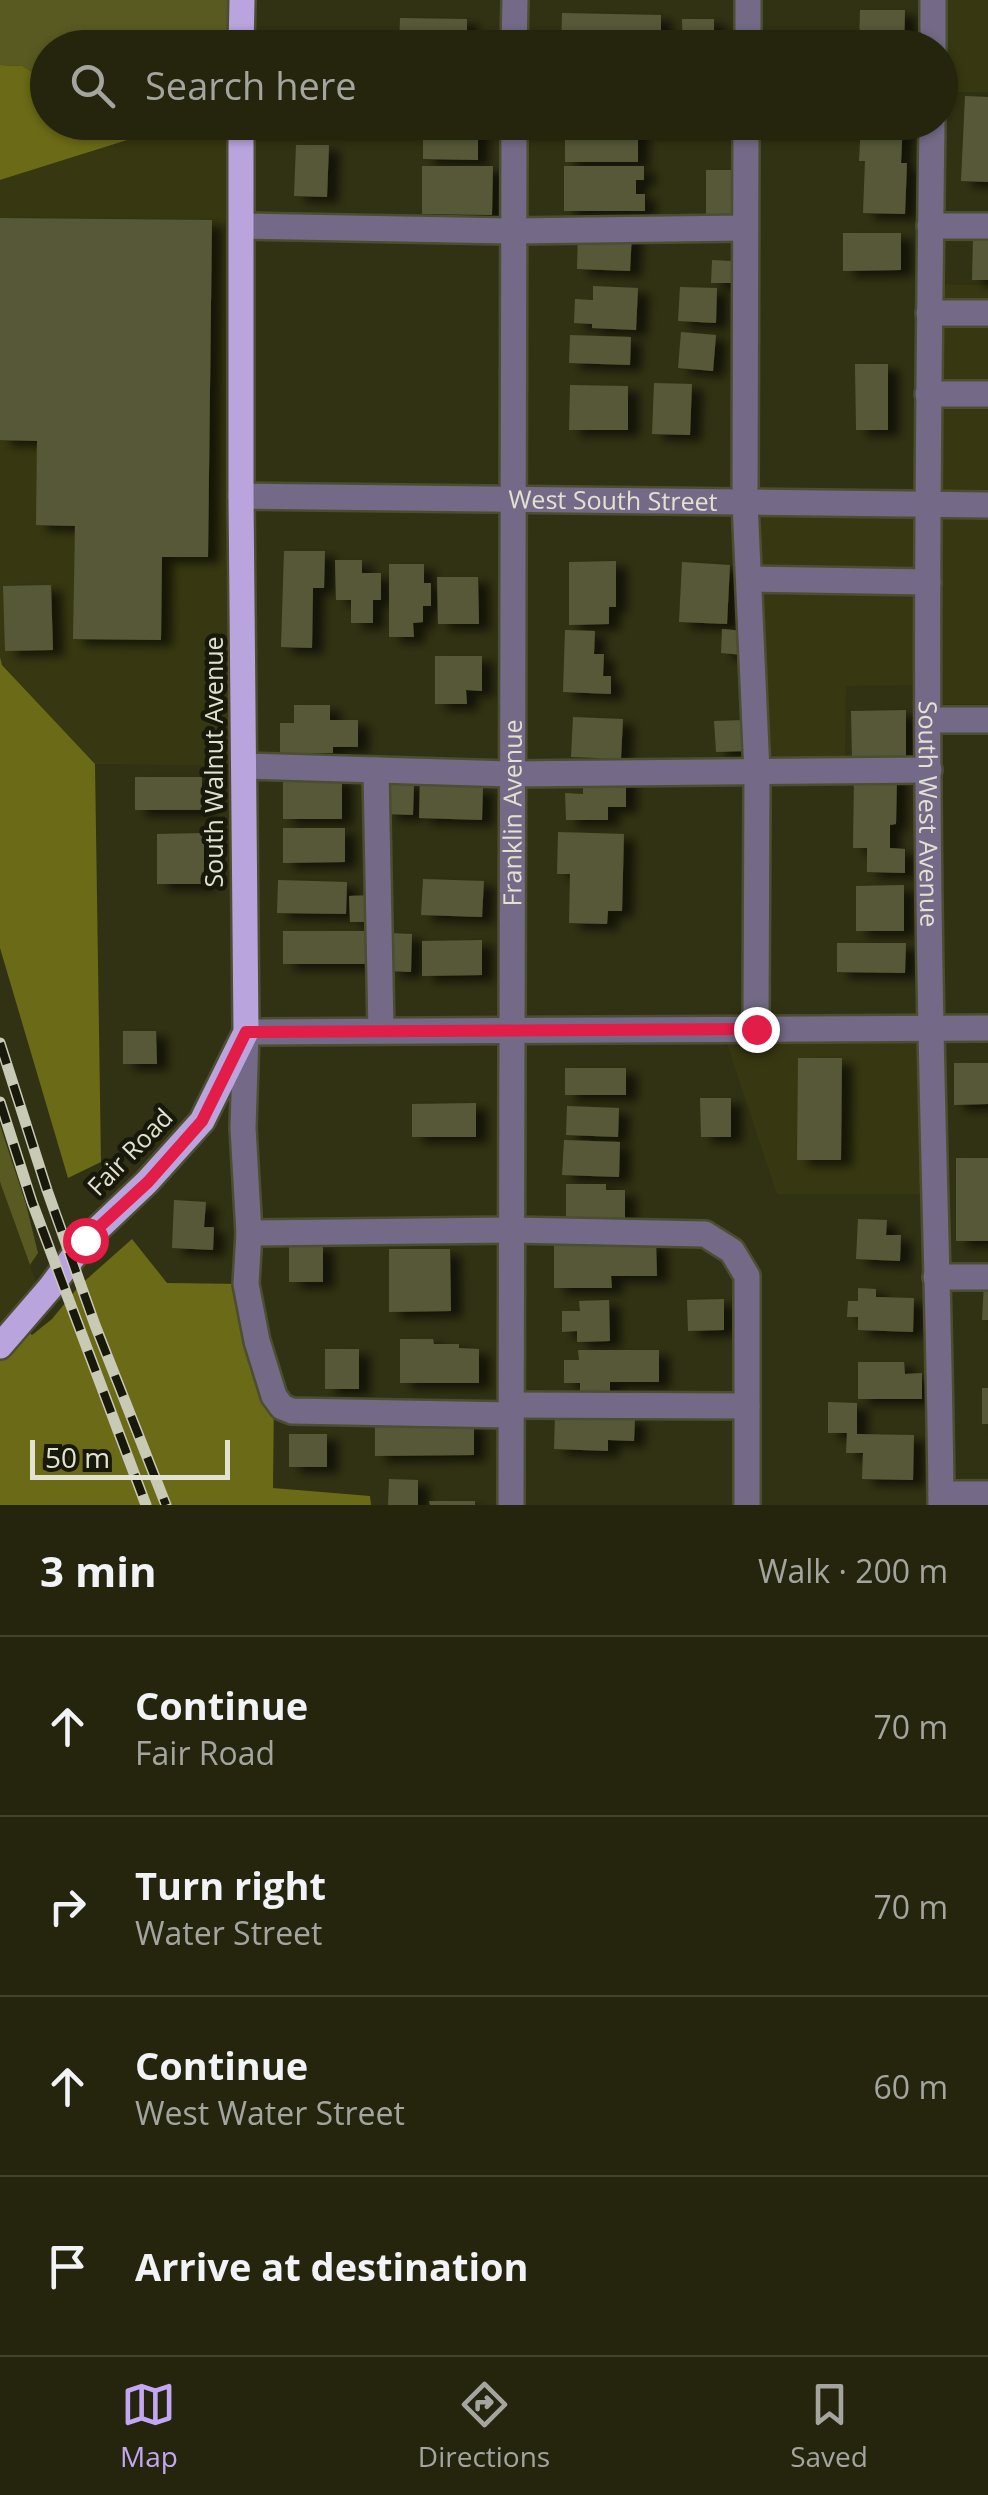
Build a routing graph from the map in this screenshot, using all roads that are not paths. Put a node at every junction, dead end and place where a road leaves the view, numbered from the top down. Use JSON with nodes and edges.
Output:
{"nodes":[{"id":1,"x":242,"y":0,"type":"edge"},
{"id":2,"x":515,"y":0,"type":"edge"},
{"id":3,"x":748,"y":0,"type":"edge"},
{"id":4,"x":933,"y":0,"type":"edge"},
{"id":5,"x":242,"y":30,"type":"edge"},
{"id":6,"x":514,"y":30,"type":"edge"},
{"id":7,"x":748,"y":30,"type":"edge"},
{"id":8,"x":932,"y":30,"type":"edge"},
{"id":9,"x":242,"y":140,"type":"edge"},
{"id":10,"x":514,"y":140,"type":"edge"},
{"id":11,"x":746,"y":140,"type":"edge"},
{"id":12,"x":932,"y":140,"type":"edge"},
{"id":13,"x":242,"y":226,"type":"junction"},
{"id":14,"x":930,"y":226,"type":"junction"},
{"id":15,"x":988,"y":226,"type":"edge"},
{"id":16,"x":746,"y":228,"type":"junction"},
{"id":17,"x":513,"y":230,"type":"junction"},
{"id":18,"x":929,"y":313,"type":"junction"},
{"id":19,"x":988,"y":313,"type":"edge"},
{"id":20,"x":928,"y":394,"type":"junction"},
{"id":21,"x":988,"y":394,"type":"edge"},
{"id":22,"x":242,"y":496,"type":"junction"},
{"id":23,"x":511,"y":499,"type":"junction"},
{"id":24,"x":745,"y":502,"type":"junction"},
{"id":25,"x":927,"y":504,"type":"junction"},
{"id":26,"x":988,"y":505,"type":"edge"},
{"id":27,"x":748,"y":579,"type":"junction"},
{"id":28,"x":928,"y":582,"type":"junction"},
{"id":29,"x":928,"y":720,"type":"junction"},
{"id":30,"x":988,"y":720,"type":"edge"},
{"id":31,"x":244,"y":766,"type":"junction"},
{"id":32,"x":376,"y":770,"type":"junction"},
{"id":33,"x":929,"y":770,"type":"junction"},
{"id":34,"x":757,"y":772,"type":"junction"},
{"id":35,"x":512,"y":774,"type":"junction"},
{"id":36,"x":931,"y":1027,"type":"junction"},
{"id":37,"x":988,"y":1028,"type":"edge"},
{"id":38,"x":756,"y":1029,"type":"junction"},
{"id":39,"x":512,"y":1031,"type":"junction"},
{"id":40,"x":246,"y":1032,"type":"junction"},
{"id":41,"x":381,"y":1032,"type":"junction"},
{"id":42,"x":512,"y":1230,"type":"junction"},
{"id":43,"x":249,"y":1233,"type":"junction"},
{"id":44,"x":936,"y":1277,"type":"junction"},
{"id":45,"x":988,"y":1277,"type":"edge"},
{"id":46,"x":0,"y":1346,"type":"edge"},
{"id":47,"x":747,"y":1406,"type":"junction"},
{"id":48,"x":511,"y":1410,"type":"junction"},
{"id":49,"x":988,"y":1494,"type":"edge"},
{"id":50,"x":941,"y":1500,"type":"edge"},
{"id":51,"x":510,"y":1505,"type":"edge"},
{"id":52,"x":748,"y":1505,"type":"edge"}],
"edges":[{"from":1,"to":5,"type":"main road"},
{"from":2,"to":6,"type":"street"},
{"from":3,"to":7,"type":"street"},
{"from":4,"to":8,"type":"street"},
{"from":9,"to":13,"type":"main road","name":"South Walnut Avenue"},
{"from":10,"to":17,"type":"street","name":"Franklin Avenue"},
{"from":11,"to":16,"type":"street"},
{"from":12,"to":14,"type":"street","name":"South West Avenue"},
{"from":13,"to":17,"type":"street"},
{"from":13,"to":22,"type":"main road","name":"South Walnut Avenue"},
{"from":14,"to":15,"type":"street"},
{"from":14,"to":18,"type":"street","name":"South West Avenue"},
{"from":16,"to":17,"type":"street"},
{"from":16,"to":24,"type":"street"},
{"from":17,"to":23,"type":"street","name":"Franklin Avenue"},
{"from":18,"to":19,"type":"street"},
{"from":18,"to":20,"type":"street","name":"South West Avenue"},
{"from":20,"to":21,"type":"street"},
{"from":20,"to":25,"type":"street","name":"South West Avenue"},
{"from":22,"to":23,"type":"street","name":"West South Street"},
{"from":22,"to":31,"type":"main road","name":"South Walnut Avenue"},
{"from":23,"to":24,"type":"street","name":"West South Street"},
{"from":23,"to":35,"type":"street","name":"Franklin Avenue"},
{"from":24,"to":25,"type":"street","name":"West South Street"},
{"from":24,"to":27,"type":"street"},
{"from":25,"to":26,"type":"street","name":"West South Street"},
{"from":25,"to":28,"type":"street","name":"South West Avenue"},
{"from":27,"to":28,"type":"street"},
{"from":27,"to":34,"type":"street"},
{"from":28,"to":29,"type":"street","name":"South West Avenue"},
{"from":29,"to":30,"type":"street"},
{"from":29,"to":33,"type":"street","name":"South West Avenue"},
{"from":31,"to":32,"type":"street"},
{"from":31,"to":40,"type":"main road","name":"South Walnut Avenue"},
{"from":32,"to":35,"type":"street"},
{"from":32,"to":41,"type":"street"},
{"from":33,"to":34,"type":"street"},
{"from":33,"to":36,"type":"street","name":"South West Avenue"},
{"from":34,"to":35,"type":"street"},
{"from":34,"to":38,"type":"street"},
{"from":35,"to":39,"type":"street","name":"Franklin Avenue"},
{"from":36,"to":37,"type":"street"},
{"from":36,"to":38,"type":"street"},
{"from":36,"to":44,"type":"street","name":"South West Avenue"},
{"from":38,"to":39,"type":"street"},
{"from":39,"to":41,"type":"street"},
{"from":39,"to":42,"type":"street","name":"Franklin Avenue"},
{"from":40,"to":41,"type":"street"},
{"from":40,"to":43,"type":"street","name":"South Walnut Avenue"},
{"from":40,"to":46,"type":"main road","name":"Fair Road"},
{"from":42,"to":43,"type":"street"},
{"from":42,"to":47,"type":"street"},
{"from":42,"to":48,"type":"street","name":"Franklin Avenue"},
{"from":43,"to":48,"type":"street","name":"South Walnut Avenue"},
{"from":44,"to":45,"type":"street"},
{"from":44,"to":50,"type":"street","name":"South West Avenue"},
{"from":47,"to":48,"type":"street"},
{"from":47,"to":52,"type":"street"},
{"from":48,"to":51,"type":"street","name":"Franklin Avenue"},
{"from":49,"to":50,"type":"street"}]}
